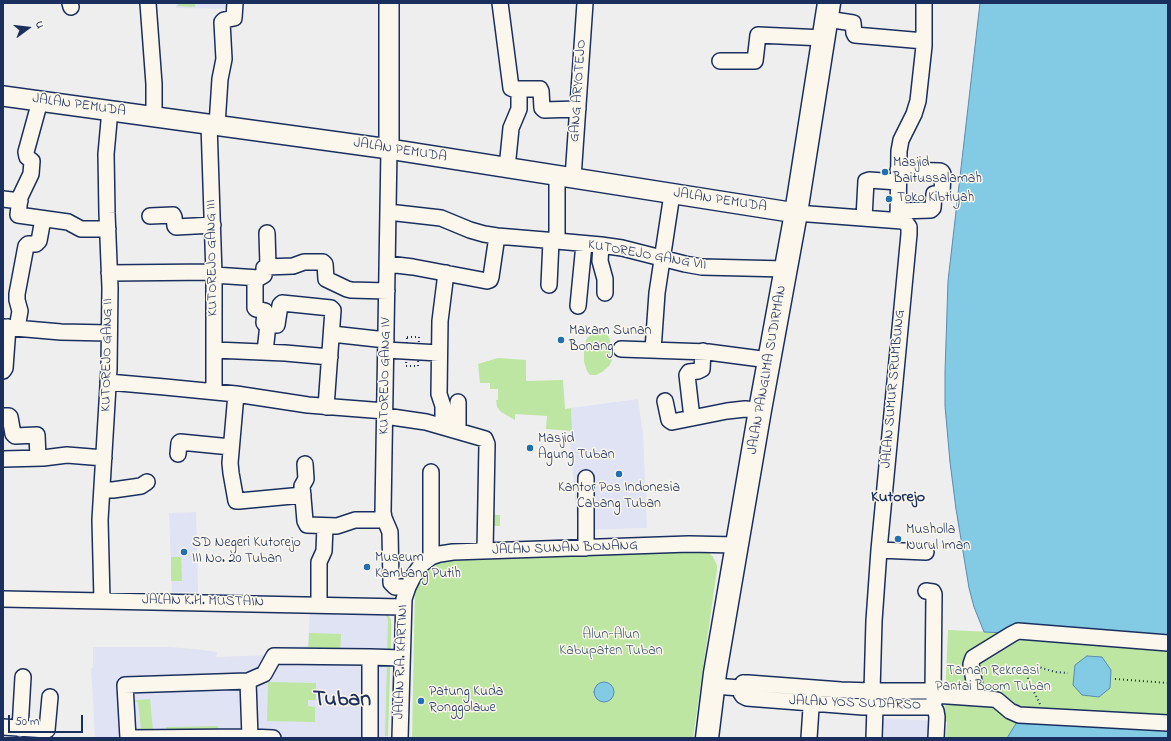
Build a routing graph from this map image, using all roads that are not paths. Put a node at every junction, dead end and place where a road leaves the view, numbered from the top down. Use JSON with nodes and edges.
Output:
{"nodes":[{"id":1,"x":148,"y":3,"type":"edge"},
{"id":2,"x":236,"y":3,"type":"edge"},
{"id":3,"x":388,"y":3,"type":"edge"},
{"id":4,"x":500,"y":3,"type":"edge"},
{"id":5,"x":585,"y":3,"type":"edge"},
{"id":6,"x":924,"y":3,"type":"edge"},
{"id":7,"x":827,"y":20,"type":"edge"},
{"id":8,"x":924,"y":41,"type":"junction"},
{"id":9,"x":720,"y":61,"type":"dead end"},
{"id":10,"x":520,"y":89,"type":"junction"},
{"id":11,"x":3,"y":96,"type":"edge"},
{"id":12,"x":40,"y":101,"type":"junction"},
{"id":13,"x":578,"y":109,"type":"junction"},
{"id":14,"x":110,"y":110,"type":"junction"},
{"id":15,"x":154,"y":116,"type":"junction"},
{"id":16,"x":213,"y":125,"type":"junction"},
{"id":17,"x":389,"y":149,"type":"junction"},
{"id":18,"x":507,"y":168,"type":"junction"},
{"id":19,"x":898,"y":176,"type":"junction"},
{"id":20,"x":565,"y":177,"type":"junction"},
{"id":21,"x":672,"y":194,"type":"junction"},
{"id":22,"x":3,"y":198,"type":"edge"},
{"id":23,"x":20,"y":201,"type":"junction"},
{"id":24,"x":388,"y":212,"type":"junction"},
{"id":25,"x":796,"y":213,"type":"junction"},
{"id":26,"x":150,"y":216,"type":"dead end"},
{"id":27,"x":898,"y":216,"type":"junction"},
{"id":28,"x":864,"y":218,"type":"junction"},
{"id":29,"x":43,"y":219,"type":"junction"},
{"id":30,"x":213,"y":225,"type":"junction"},
{"id":31,"x":108,"y":229,"type":"junction"},
{"id":32,"x":267,"y":233,"type":"dead end"},
{"id":33,"x":497,"y":236,"type":"junction"},
{"id":34,"x":554,"y":241,"type":"junction"},
{"id":35,"x":584,"y":244,"type":"junction"},
{"id":36,"x":601,"y":245,"type":"junction"},
{"id":37,"x":662,"y":259,"type":"junction"},
{"id":38,"x":388,"y":264,"type":"junction"},
{"id":39,"x":268,"y":266,"type":"junction"},
{"id":40,"x":786,"y":269,"type":"junction"},
{"id":41,"x":109,"y":273,"type":"junction"},
{"id":42,"x":446,"y":273,"type":"junction"},
{"id":43,"x":214,"y":274,"type":"junction"},
{"id":44,"x":255,"y":278,"type":"junction"},
{"id":45,"x":549,"y":285,"type":"dead end"},
{"id":46,"x":387,"y":291,"type":"junction"},
{"id":47,"x":605,"y":293,"type":"dead end"},
{"id":48,"x":578,"y":306,"type":"dead end"},
{"id":49,"x":268,"y":324,"type":"junction"},
{"id":50,"x":9,"y":327,"type":"edge"},
{"id":51,"x":109,"y":333,"type":"junction"},
{"id":52,"x":332,"y":334,"type":"junction"},
{"id":53,"x":386,"y":345,"type":"junction"},
{"id":54,"x":621,"y":349,"type":"dead end"},
{"id":55,"x":214,"y":350,"type":"junction"},
{"id":56,"x":653,"y":350,"type":"junction"},
{"id":57,"x":703,"y":351,"type":"junction"},
{"id":58,"x":265,"y":352,"type":"junction"},
{"id":59,"x":439,"y":353,"type":"junction"},
{"id":60,"x":330,"y":357,"type":"junction"},
{"id":61,"x":769,"y":360,"type":"junction"},
{"id":62,"x":3,"y":371,"type":"edge"},
{"id":63,"x":108,"y":382,"type":"junction"},
{"id":64,"x":214,"y":392,"type":"junction"},
{"id":65,"x":236,"y":394,"type":"junction"},
{"id":66,"x":665,"y":401,"type":"dead end"},
{"id":67,"x":458,"y":402,"type":"dead end"},
{"id":68,"x":326,"y":407,"type":"junction"},
{"id":69,"x":760,"y":410,"type":"junction"},
{"id":70,"x":385,"y":413,"type":"junction"},
{"id":71,"x":3,"y":416,"type":"edge"},
{"id":72,"x":692,"y":418,"type":"junction"},
{"id":73,"x":443,"y":426,"type":"junction"},
{"id":74,"x":458,"y":431,"type":"junction"},
{"id":75,"x":231,"y":447,"type":"junction"},
{"id":76,"x":178,"y":454,"type":"dead end"},
{"id":77,"x":38,"y":458,"type":"junction"},
{"id":78,"x":104,"y":458,"type":"junction"},
{"id":79,"x":3,"y":459,"type":"edge"},
{"id":80,"x":305,"y":464,"type":"dead end"},
{"id":81,"x":432,"y":472,"type":"dead end"},
{"id":82,"x":586,"y":478,"type":"dead end"},
{"id":83,"x":147,"y":482,"type":"dead end"},
{"id":84,"x":102,"y":490,"type":"junction"},
{"id":85,"x":303,"y":495,"type":"junction"},
{"id":86,"x":385,"y":520,"type":"junction"},
{"id":87,"x":325,"y":526,"type":"junction"},
{"id":88,"x":737,"y":545,"type":"junction"},
{"id":89,"x":586,"y":548,"type":"junction"},
{"id":90,"x":879,"y":550,"type":"junction"},
{"id":91,"x":485,"y":551,"type":"junction"},
{"id":92,"x":926,"y":552,"type":"dead end"},
{"id":93,"x":431,"y":557,"type":"junction"},
{"id":94,"x":408,"y":587,"type":"junction"},
{"id":95,"x":926,"y":591,"type":"dead end"},
{"id":96,"x":3,"y":599,"type":"edge"},
{"id":97,"x":102,"y":600,"type":"junction"},
{"id":98,"x":319,"y":605,"type":"junction"},
{"id":99,"x":403,"y":607,"type":"junction"},
{"id":100,"x":1168,"y":643,"type":"edge"},
{"id":101,"x":370,"y":657,"type":"junction"},
{"id":102,"x":402,"y":658,"type":"junction"},
{"id":103,"x":23,"y":677,"type":"dead end"},
{"id":104,"x":248,"y":680,"type":"junction"},
{"id":105,"x":713,"y":686,"type":"junction"},
{"id":106,"x":741,"y":688,"type":"junction"},
{"id":107,"x":813,"y":688,"type":"junction"},
{"id":108,"x":872,"y":691,"type":"junction"},
{"id":109,"x":50,"y":697,"type":"dead end"},
{"id":110,"x":933,"y":698,"type":"junction"},
{"id":111,"x":977,"y":698,"type":"junction"},
{"id":112,"x":812,"y":704,"type":"junction"},
{"id":113,"x":875,"y":707,"type":"junction"},
{"id":114,"x":1168,"y":723,"type":"edge"},
{"id":115,"x":3,"y":727,"type":"edge"},
{"id":116,"x":20,"y":728,"type":"junction"},
{"id":117,"x":250,"y":737,"type":"junction"},
{"id":118,"x":273,"y":738,"type":"edge"},
{"id":119,"x":370,"y":738,"type":"edge"},
{"id":120,"x":400,"y":738,"type":"edge"},
{"id":121,"x":707,"y":738,"type":"edge"},
{"id":122,"x":809,"y":738,"type":"edge"},
{"id":123,"x":874,"y":738,"type":"edge"},
{"id":124,"x":936,"y":738,"type":"edge"}],
"edges":[{"from":1,"to":15,"type":"street"},
{"from":2,"to":16,"type":"street","name":"KUTOREJO GANG III"},
{"from":3,"to":17,"type":"main road"},
{"from":4,"to":10,"type":"street"},
{"from":5,"to":13,"type":"street","name":"GANG ARYOTEJO"},
{"from":6,"to":8,"type":"street"},
{"from":7,"to":8,"type":"street"},
{"from":7,"to":9,"type":"street"},
{"from":7,"to":25,"type":"highway","name":"JALAN PANGLIMA SUDIRMAN"},
{"from":8,"to":19,"type":"street"},
{"from":10,"to":13,"type":"street"},
{"from":10,"to":18,"type":"street"},
{"from":11,"to":12,"type":"main road","name":"JALAN PEMUDA"},
{"from":12,"to":14,"type":"main road","name":"JALAN PEMUDA"},
{"from":12,"to":23,"type":"street"},
{"from":13,"to":20,"type":"street","name":"GANG ARYOTEJO"},
{"from":14,"to":15,"type":"main road","name":"JALAN PEMUDA"},
{"from":14,"to":31,"type":"street","name":"KUTOREJO GANG II"},
{"from":15,"to":16,"type":"main road","name":"JALAN PEMUDA"},
{"from":16,"to":17,"type":"main road","name":"JALAN PEMUDA"},
{"from":16,"to":30,"type":"street","name":"KUTOREJO GANG III"},
{"from":17,"to":18,"type":"main road","name":"JALAN PEMUDA"},
{"from":17,"to":24,"type":"street","name":"KUTOREJO GANG IV"},
{"from":18,"to":20,"type":"main road","name":"JALAN PEMUDA"},
{"from":19,"to":27,"type":"street"},
{"from":19,"to":27,"type":"street"},
{"from":19,"to":28,"type":"street"},
{"from":20,"to":21,"type":"main road","name":"JALAN PEMUDA"},
{"from":20,"to":34,"type":"street","name":"GANG ARYOTEJO"},
{"from":21,"to":25,"type":"main road","name":"JALAN PEMUDA"},
{"from":21,"to":37,"type":"street"},
{"from":22,"to":23,"type":"street"},
{"from":23,"to":29,"type":"street"},
{"from":24,"to":33,"type":"street","name":"KUTOREJO GANG VII"},
{"from":24,"to":38,"type":"street","name":"KUTOREJO GANG IV"},
{"from":25,"to":28,"type":"street"},
{"from":25,"to":40,"type":"highway","name":"JALAN PANGLIMA SUDIRMAN"},
{"from":26,"to":30,"type":"street"},
{"from":27,"to":28,"type":"street"},
{"from":27,"to":90,"type":"street","name":"JALAN SUMUR SRUMBUNG"},
{"from":29,"to":31,"type":"street"},
{"from":29,"to":50,"type":"street"},
{"from":30,"to":43,"type":"street","name":"KUTOREJO GANG III"},
{"from":31,"to":41,"type":"street","name":"KUTOREJO GANG II"},
{"from":32,"to":39,"type":"street"},
{"from":33,"to":34,"type":"street","name":"KUTOREJO GANG VII"},
{"from":33,"to":42,"type":"street"},
{"from":34,"to":35,"type":"street","name":"KUTOREJO GANG VII"},
{"from":34,"to":45,"type":"street","name":"GANG ARYOTEJO"},
{"from":35,"to":36,"type":"street","name":"KUTOREJO GANG VII"},
{"from":35,"to":48,"type":"street"},
{"from":36,"to":37,"type":"street","name":"KUTOREJO GANG VII"},
{"from":36,"to":47,"type":"street"},
{"from":37,"to":40,"type":"street","name":"KUTOREJO GANG VII"},
{"from":37,"to":56,"type":"street"},
{"from":38,"to":42,"type":"street"},
{"from":38,"to":46,"type":"street","name":"KUTOREJO GANG IV"},
{"from":39,"to":44,"type":"street"},
{"from":39,"to":46,"type":"street"},
{"from":40,"to":61,"type":"highway","name":"JALAN PANGLIMA SUDIRMAN"},
{"from":41,"to":43,"type":"street"},
{"from":41,"to":51,"type":"street","name":"KUTOREJO GANG II"},
{"from":42,"to":59,"type":"street"},
{"from":43,"to":44,"type":"street"},
{"from":43,"to":55,"type":"street","name":"KUTOREJO GANG III"},
{"from":44,"to":49,"type":"street"},
{"from":46,"to":53,"type":"street","name":"KUTOREJO GANG IV"},
{"from":49,"to":52,"type":"street"},
{"from":49,"to":58,"type":"street"},
{"from":50,"to":51,"type":"street"},
{"from":50,"to":62,"type":"street"},
{"from":51,"to":63,"type":"street","name":"KUTOREJO GANG II"},
{"from":52,"to":53,"type":"street"},
{"from":52,"to":60,"type":"street"},
{"from":53,"to":59,"type":"street"},
{"from":53,"to":70,"type":"street","name":"KUTOREJO GANG IV"},
{"from":54,"to":56,"type":"street"},
{"from":55,"to":58,"type":"street"},
{"from":55,"to":64,"type":"street","name":"KUTOREJO GANG III"},
{"from":56,"to":57,"type":"street"},
{"from":57,"to":61,"type":"street"},
{"from":57,"to":72,"type":"street"},
{"from":58,"to":60,"type":"street"},
{"from":59,"to":73,"type":"street"},
{"from":60,"to":68,"type":"street"},
{"from":61,"to":69,"type":"highway","name":"JALAN PANGLIMA SUDIRMAN"},
{"from":63,"to":64,"type":"street"},
{"from":63,"to":78,"type":"street","name":"KUTOREJO GANG II"},
{"from":64,"to":65,"type":"street"},
{"from":65,"to":68,"type":"street"},
{"from":65,"to":75,"type":"street"},
{"from":66,"to":72,"type":"street"},
{"from":67,"to":74,"type":"street"},
{"from":68,"to":70,"type":"street"},
{"from":69,"to":72,"type":"street"},
{"from":69,"to":88,"type":"highway","name":"JALAN PANGLIMA SUDIRMAN"},
{"from":70,"to":73,"type":"street"},
{"from":70,"to":86,"type":"street","name":"KUTOREJO GANG IV"},
{"from":71,"to":77,"type":"street"},
{"from":73,"to":74,"type":"street"},
{"from":74,"to":91,"type":"street"},
{"from":75,"to":76,"type":"street"},
{"from":75,"to":85,"type":"street"},
{"from":77,"to":78,"type":"street"},
{"from":77,"to":79,"type":"street"},
{"from":78,"to":84,"type":"street","name":"KUTOREJO GANG II"},
{"from":80,"to":85,"type":"street"},
{"from":81,"to":93,"type":"street"},
{"from":82,"to":89,"type":"street"},
{"from":83,"to":84,"type":"street"},
{"from":84,"to":97,"type":"street","name":"KUTOREJO GANG II"},
{"from":85,"to":87,"type":"street"},
{"from":86,"to":87,"type":"street"},
{"from":86,"to":94,"type":"street","name":"KUTOREJO GANG IV"},
{"from":87,"to":98,"type":"street"},
{"from":88,"to":89,"type":"street","name":"JALAN SUNAN BONANG"},
{"from":88,"to":105,"type":"highway","name":"JALAN PANGLIMA SUDIRMAN"},
{"from":89,"to":91,"type":"street","name":"JALAN SUNAN BONANG"},
{"from":90,"to":92,"type":"street"},
{"from":90,"to":108,"type":"street","name":"JALAN SUMUR SRUMBUNG"},
{"from":91,"to":93,"type":"street","name":"JALAN SUNAN BONANG"},
{"from":93,"to":94,"type":"street"},
{"from":94,"to":99,"type":"street","name":"JALAN R.A. KARTINI"},
{"from":95,"to":110,"type":"street"},
{"from":96,"to":97,"type":"street","name":"JALAN K.H. MUSTAIN"},
{"from":97,"to":98,"type":"street","name":"JALAN K.H. MUSTAIN"},
{"from":98,"to":99,"type":"street","name":"JALAN K.H. MUSTAIN"},
{"from":99,"to":102,"type":"street","name":"JALAN R.A. KARTINI"},
{"from":100,"to":111,"type":"street"},
{"from":101,"to":102,"type":"street"},
{"from":101,"to":104,"type":"street"},
{"from":101,"to":119,"type":"street"},
{"from":102,"to":120,"type":"street","name":"JALAN R.A. KARTINI"},
{"from":103,"to":116,"type":"street"},
{"from":104,"to":117,"type":"street"},
{"from":104,"to":117,"type":"street"},
{"from":105,"to":106,"type":"street","name":"JALAN YOS SUDARSO"},
{"from":105,"to":121,"type":"highway","name":"JALAN PANGLIMA SUDIRMAN"},
{"from":106,"to":107,"type":"street","name":"JALAN YOS SUDARSO"},
{"from":106,"to":112,"type":"street","name":"JALAN YOS SUDARSO"},
{"from":107,"to":108,"type":"street","name":"JALAN YOS SUDARSO"},
{"from":107,"to":112,"type":"street"},
{"from":108,"to":110,"type":"street","name":"JALAN YOS SUDARSO"},
{"from":108,"to":113,"type":"street","name":"JALAN SUMUR SRUMBUNG"},
{"from":109,"to":116,"type":"street"},
{"from":110,"to":111,"type":"street"},
{"from":110,"to":113,"type":"street","name":"JALAN YOS SUDARSO"},
{"from":110,"to":124,"type":"street"},
{"from":111,"to":114,"type":"street"},
{"from":112,"to":113,"type":"street","name":"JALAN YOS SUDARSO"},
{"from":112,"to":122,"type":"street"},
{"from":113,"to":123,"type":"street","name":"JALAN SUMUR SRUMBUNG"},
{"from":115,"to":116,"type":"street"},
{"from":117,"to":118,"type":"street"}]}
